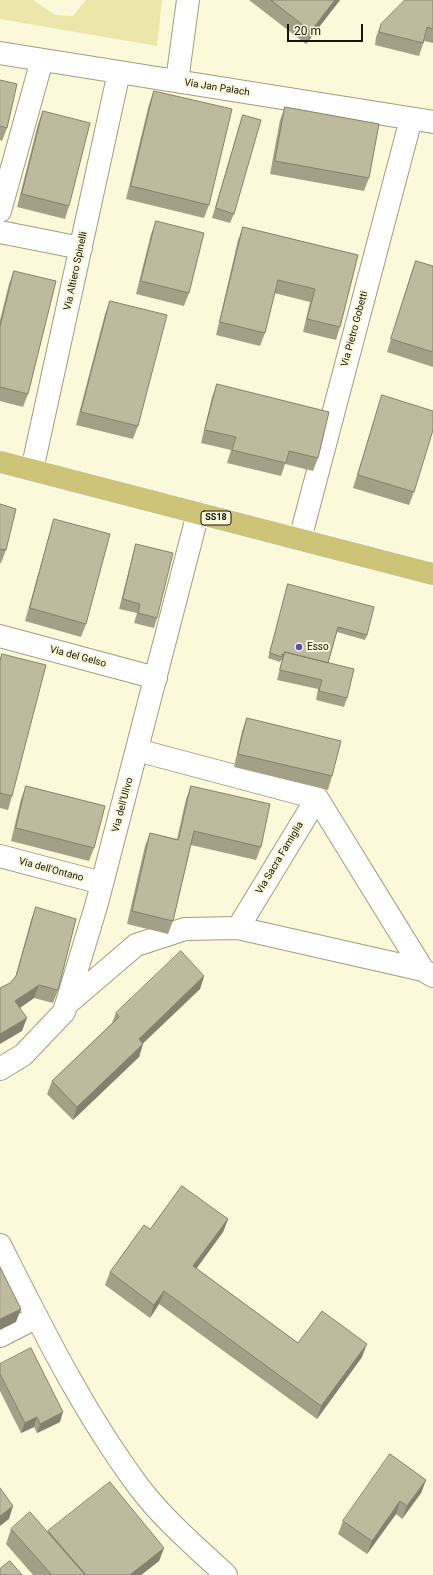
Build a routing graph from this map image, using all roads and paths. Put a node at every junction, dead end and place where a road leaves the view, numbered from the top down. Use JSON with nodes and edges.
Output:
{"nodes":[{"id":1,"x":188,"y":0,"type":"edge"},
{"id":2,"x":0,"y":53,"type":"edge"},
{"id":3,"x":42,"y":60,"type":"junction"},
{"id":4,"x":118,"y":72,"type":"junction"},
{"id":5,"x":177,"y":82,"type":"junction"},
{"id":6,"x":411,"y":119,"type":"junction"},
{"id":7,"x":433,"y":122,"type":"edge"},
{"id":8,"x":0,"y":211,"type":"edge"},
{"id":9,"x":0,"y":232,"type":"edge"},
{"id":10,"x":80,"y":248,"type":"junction"},
{"id":11,"x":0,"y":462,"type":"edge"},
{"id":12,"x":32,"y":470,"type":"junction"},
{"id":13,"x":198,"y":513,"type":"junction"},
{"id":14,"x":300,"y":539,"type":"junction"},
{"id":15,"x":433,"y":574,"type":"edge"},
{"id":16,"x":0,"y":636,"type":"edge"},
{"id":17,"x":156,"y":678,"type":"junction"},
{"id":18,"x":137,"y":750,"type":"junction"},
{"id":19,"x":317,"y":798,"type":"junction"},
{"id":20,"x":0,"y":856,"type":"edge"},
{"id":21,"x":102,"y":883,"type":"junction"},
{"id":22,"x":238,"y":928,"type":"junction"},
{"id":23,"x":428,"y":973,"type":"edge"},
{"id":24,"x":67,"y":1004,"type":"junction"},
{"id":25,"x":0,"y":1069,"type":"edge"},
{"id":26,"x":0,"y":1246,"type":"edge"},
{"id":27,"x":36,"y":1317,"type":"junction"},
{"id":28,"x":0,"y":1336,"type":"edge"},
{"id":29,"x":226,"y":1575,"type":"edge"}],
"edges":[{"from":1,"to":5,"type":"street"},
{"from":2,"to":3,"type":"street","name":"Via Jan Palach"},
{"from":3,"to":4,"type":"street","name":"Via Jan Palach"},
{"from":3,"to":8,"type":"street"},
{"from":4,"to":5,"type":"street","name":"Via Jan Palach"},
{"from":4,"to":10,"type":"street","name":"Via Altiero Spinelli"},
{"from":5,"to":6,"type":"street","name":"Via Jan Palach"},
{"from":6,"to":7,"type":"street","name":"Via Jan Palach"},
{"from":6,"to":14,"type":"street","name":"Via Pietro Gobetti"},
{"from":9,"to":10,"type":"street"},
{"from":10,"to":12,"type":"street","name":"Via Altiero Spinelli"},
{"from":11,"to":12,"type":"main road","number":"SS18"},
{"from":12,"to":13,"type":"main road","number":"SS18"},
{"from":13,"to":14,"type":"main road","number":"SS18"},
{"from":13,"to":17,"type":"street","name":"Via dell'Ulivo"},
{"from":14,"to":15,"type":"main road","number":"SS18"},
{"from":16,"to":17,"type":"street","name":"Via del Gelso"},
{"from":17,"to":18,"type":"street","name":"Via dell'Ulivo"},
{"from":18,"to":19,"type":"street"},
{"from":18,"to":21,"type":"street","name":"Via dell'Ulivo"},
{"from":19,"to":22,"type":"street","name":"Via Sacra Famiglia"},
{"from":19,"to":23,"type":"street"},
{"from":20,"to":21,"type":"street","name":"Via dell'Ontano"},
{"from":21,"to":24,"type":"street","name":"Via dell'Ulivo"},
{"from":22,"to":23,"type":"street"},
{"from":22,"to":24,"type":"street"},
{"from":24,"to":25,"type":"street","name":"Via dell'Ulivo"},
{"from":26,"to":27,"type":"street"},
{"from":27,"to":28,"type":"street"},
{"from":27,"to":29,"type":"street"}]}
